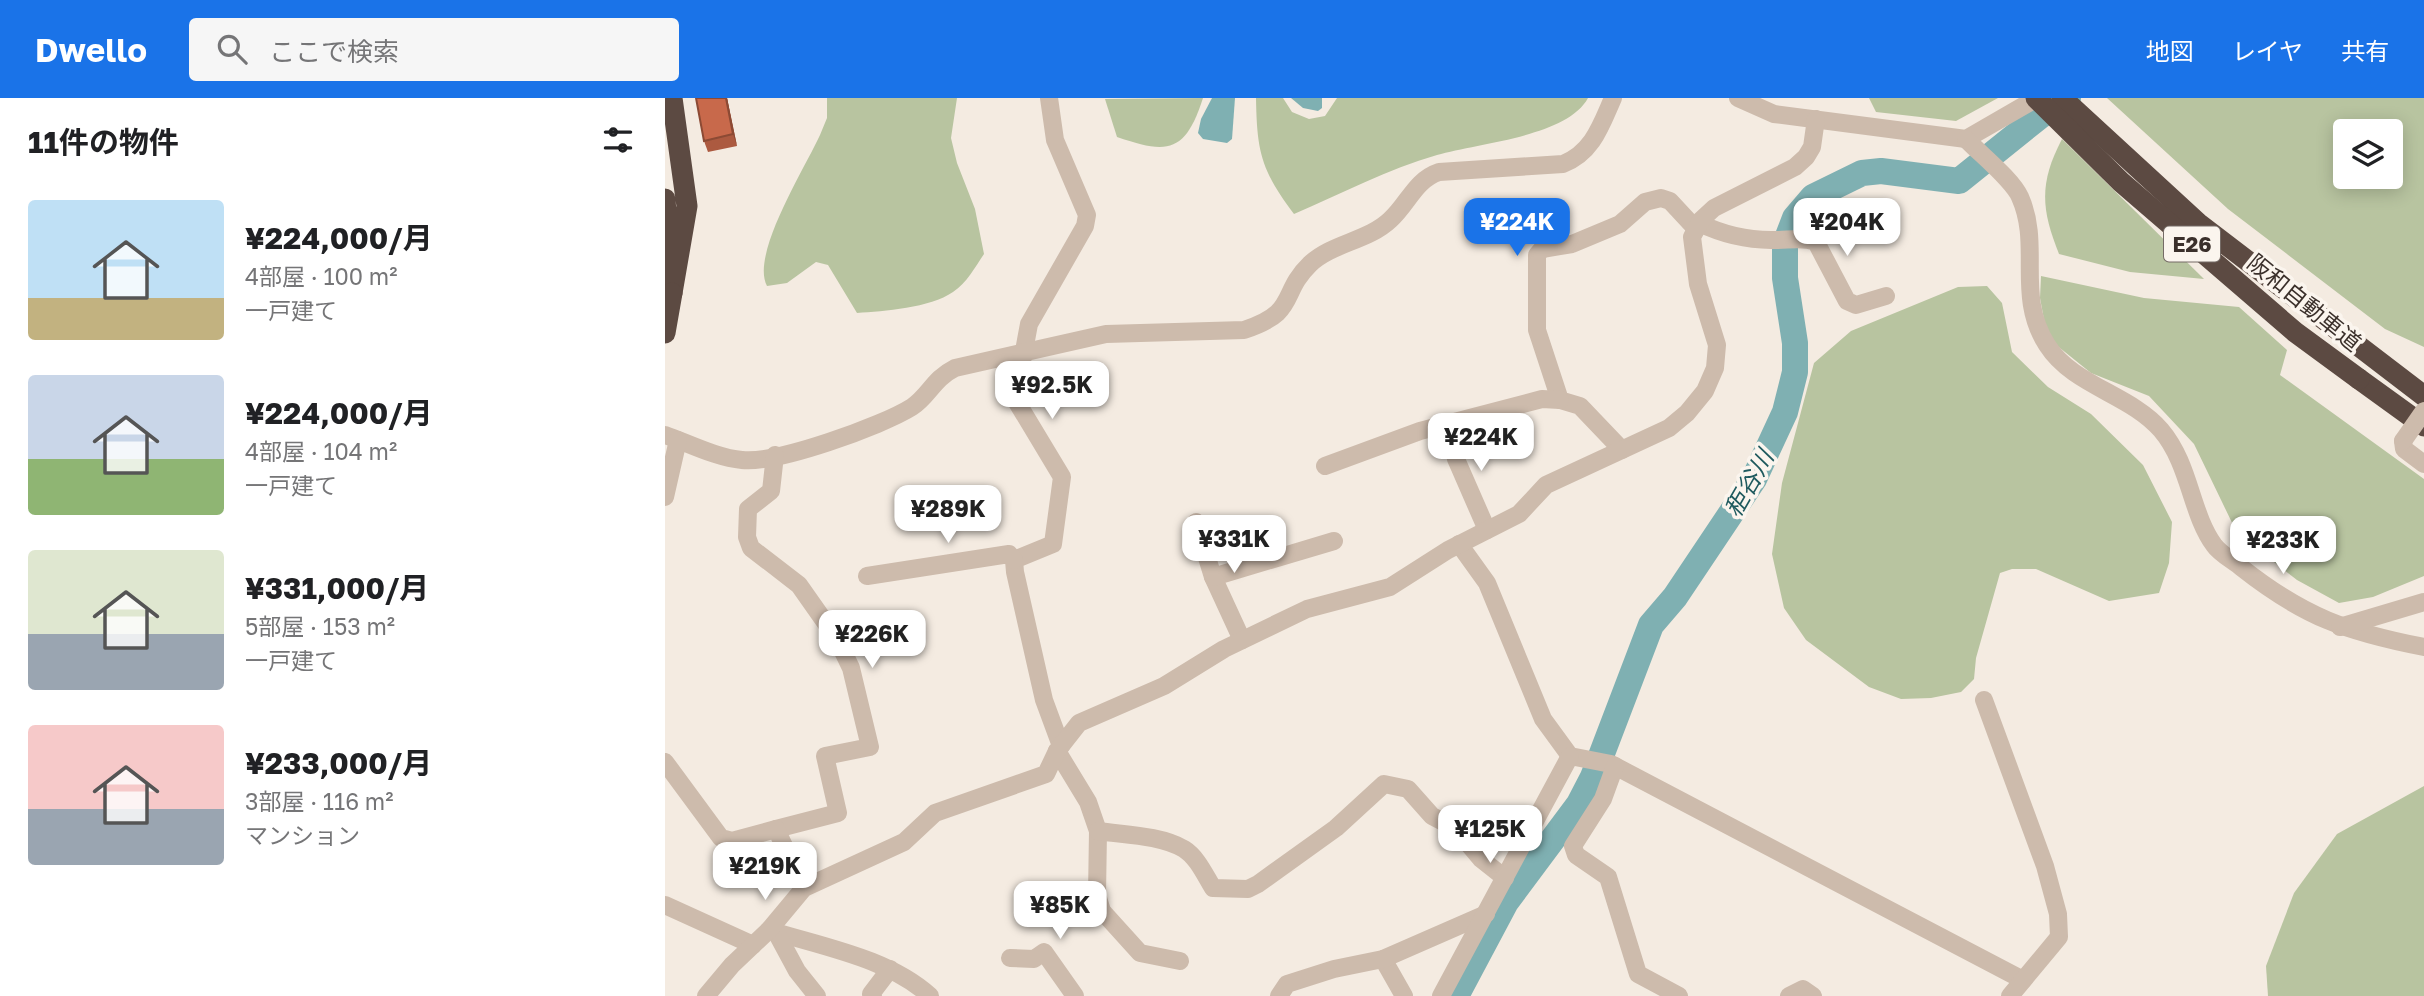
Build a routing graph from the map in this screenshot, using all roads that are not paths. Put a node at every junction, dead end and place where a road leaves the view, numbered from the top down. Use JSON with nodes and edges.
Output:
{"nodes":[{"id":1,"x":672,"y":98,"type":"edge"},
{"id":2,"x":1049,"y":98,"type":"edge"},
{"id":3,"x":1613,"y":98,"type":"edge"},
{"id":4,"x":1738,"y":98,"type":"edge"},
{"id":5,"x":2037,"y":98,"type":"edge"},
{"id":6,"x":2062,"y":98,"type":"edge"},
{"id":7,"x":1816,"y":119,"type":"junction"},
{"id":8,"x":1966,"y":139,"type":"junction"},
{"id":9,"x":665,"y":200,"type":"edge"},
{"id":10,"x":1697,"y":226,"type":"junction"},
{"id":11,"x":672,"y":293,"type":"junction"},
{"id":12,"x":1886,"y":296,"type":"dead end"},
{"id":13,"x":665,"y":333,"type":"edge"},
{"id":14,"x":1022,"y":351,"type":"junction"},
{"id":15,"x":2424,"y":396,"type":"edge"},
{"id":16,"x":1560,"y":400,"type":"junction"},
{"id":17,"x":2424,"y":411,"type":"edge"},
{"id":18,"x":1450,"y":423,"type":"junction"},
{"id":19,"x":2424,"y":426,"type":"edge"},
{"id":20,"x":672,"y":437,"type":"edge"},
{"id":21,"x":1622,"y":450,"type":"junction"},
{"id":22,"x":775,"y":455,"type":"junction"},
{"id":23,"x":2424,"y":464,"type":"edge"},
{"id":24,"x":1325,"y":466,"type":"dead end"},
{"id":25,"x":665,"y":497,"type":"edge"},
{"id":26,"x":1196,"y":522,"type":"dead end"},
{"id":27,"x":1487,"y":530,"type":"junction"},
{"id":28,"x":1334,"y":541,"type":"dead end"},
{"id":29,"x":1459,"y":544,"type":"junction"},
{"id":30,"x":1014,"y":559,"type":"junction"},
{"id":31,"x":867,"y":576,"type":"dead end"},
{"id":32,"x":1213,"y":577,"type":"junction"},
{"id":33,"x":2424,"y":602,"type":"edge"},
{"id":34,"x":2340,"y":627,"type":"junction"},
{"id":35,"x":1242,"y":640,"type":"junction"},
{"id":36,"x":2424,"y":647,"type":"edge"},
{"id":37,"x":1985,"y":700,"type":"dead end"},
{"id":38,"x":1059,"y":748,"type":"junction"},
{"id":39,"x":1570,"y":756,"type":"junction"},
{"id":40,"x":665,"y":762,"type":"edge"},
{"id":41,"x":1613,"y":765,"type":"junction"},
{"id":42,"x":776,"y":829,"type":"junction"},
{"id":43,"x":1098,"y":831,"type":"junction"},
{"id":44,"x":1505,"y":878,"type":"junction"},
{"id":45,"x":804,"y":888,"type":"junction"},
{"id":46,"x":665,"y":905,"type":"edge"},
{"id":47,"x":1486,"y":914,"type":"junction"},
{"id":48,"x":773,"y":931,"type":"junction"},
{"id":49,"x":753,"y":945,"type":"junction"},
{"id":50,"x":1010,"y":958,"type":"dead end"},
{"id":51,"x":1383,"y":959,"type":"junction"},
{"id":52,"x":1180,"y":961,"type":"dead end"},
{"id":53,"x":890,"y":970,"type":"junction"},
{"id":54,"x":2023,"y":980,"type":"junction"},
{"id":55,"x":706,"y":996,"type":"edge"},
{"id":56,"x":817,"y":996,"type":"edge"},
{"id":57,"x":873,"y":996,"type":"edge"},
{"id":58,"x":930,"y":996,"type":"edge"},
{"id":59,"x":1075,"y":996,"type":"edge"},
{"id":60,"x":1279,"y":996,"type":"edge"},
{"id":61,"x":1404,"y":996,"type":"edge"},
{"id":62,"x":1441,"y":996,"type":"edge"},
{"id":63,"x":1679,"y":996,"type":"edge"},
{"id":64,"x":1789,"y":996,"type":"edge"},
{"id":65,"x":1813,"y":996,"type":"edge"},
{"id":66,"x":2010,"y":996,"type":"edge"}],
"edges":[{"from":1,"to":11,"type":"highway"},
{"from":2,"to":14,"type":"street"},
{"from":3,"to":14,"type":"street"},
{"from":4,"to":7,"type":"street"},
{"from":5,"to":8,"type":"street"},
{"from":5,"to":19,"type":"highway","name":"阪和自動車道","number":"E26","bridge":true},
{"from":6,"to":15,"type":"highway","name":"阪和自動車道","number":"E26"},
{"from":7,"to":8,"type":"street"},
{"from":7,"to":10,"type":"street"},
{"from":8,"to":34,"type":"street"},
{"from":9,"to":11,"type":"highway"},
{"from":10,"to":12,"type":"street"},
{"from":10,"to":16,"type":"street"},
{"from":10,"to":21,"type":"street"},
{"from":11,"to":13,"type":"highway"},
{"from":14,"to":22,"type":"street"},
{"from":14,"to":30,"type":"street"},
{"from":16,"to":18,"type":"street"},
{"from":16,"to":21,"type":"street"},
{"from":17,"to":23,"type":"street","bridge":true},
{"from":18,"to":24,"type":"street"},
{"from":18,"to":27,"type":"street"},
{"from":20,"to":22,"type":"street"},
{"from":20,"to":25,"type":"street"},
{"from":21,"to":27,"type":"street"},
{"from":22,"to":42,"type":"street"},
{"from":26,"to":32,"type":"street"},
{"from":27,"to":29,"type":"street"},
{"from":28,"to":32,"type":"street"},
{"from":29,"to":35,"type":"street"},
{"from":29,"to":39,"type":"street"},
{"from":30,"to":31,"type":"street"},
{"from":30,"to":38,"type":"street"},
{"from":32,"to":35,"type":"street"},
{"from":33,"to":34,"type":"street"},
{"from":34,"to":36,"type":"street"},
{"from":35,"to":38,"type":"street"},
{"from":37,"to":54,"type":"street"},
{"from":38,"to":43,"type":"street"},
{"from":38,"to":45,"type":"street"},
{"from":39,"to":41,"type":"street"},
{"from":39,"to":44,"type":"street"},
{"from":40,"to":42,"type":"street"},
{"from":41,"to":54,"type":"street"},
{"from":41,"to":63,"type":"street"},
{"from":42,"to":45,"type":"street"},
{"from":43,"to":44,"type":"street"},
{"from":43,"to":52,"type":"street"},
{"from":44,"to":47,"type":"street"},
{"from":45,"to":48,"type":"street"},
{"from":46,"to":49,"type":"street"},
{"from":47,"to":51,"type":"street"},
{"from":47,"to":62,"type":"street"},
{"from":48,"to":49,"type":"street"},
{"from":48,"to":53,"type":"street"},
{"from":48,"to":56,"type":"street"},
{"from":49,"to":55,"type":"street"},
{"from":50,"to":59,"type":"street"},
{"from":51,"to":60,"type":"street"},
{"from":51,"to":61,"type":"street"},
{"from":53,"to":57,"type":"street"},
{"from":53,"to":58,"type":"street"},
{"from":54,"to":66,"type":"street"},
{"from":64,"to":65,"type":"street"}]}
